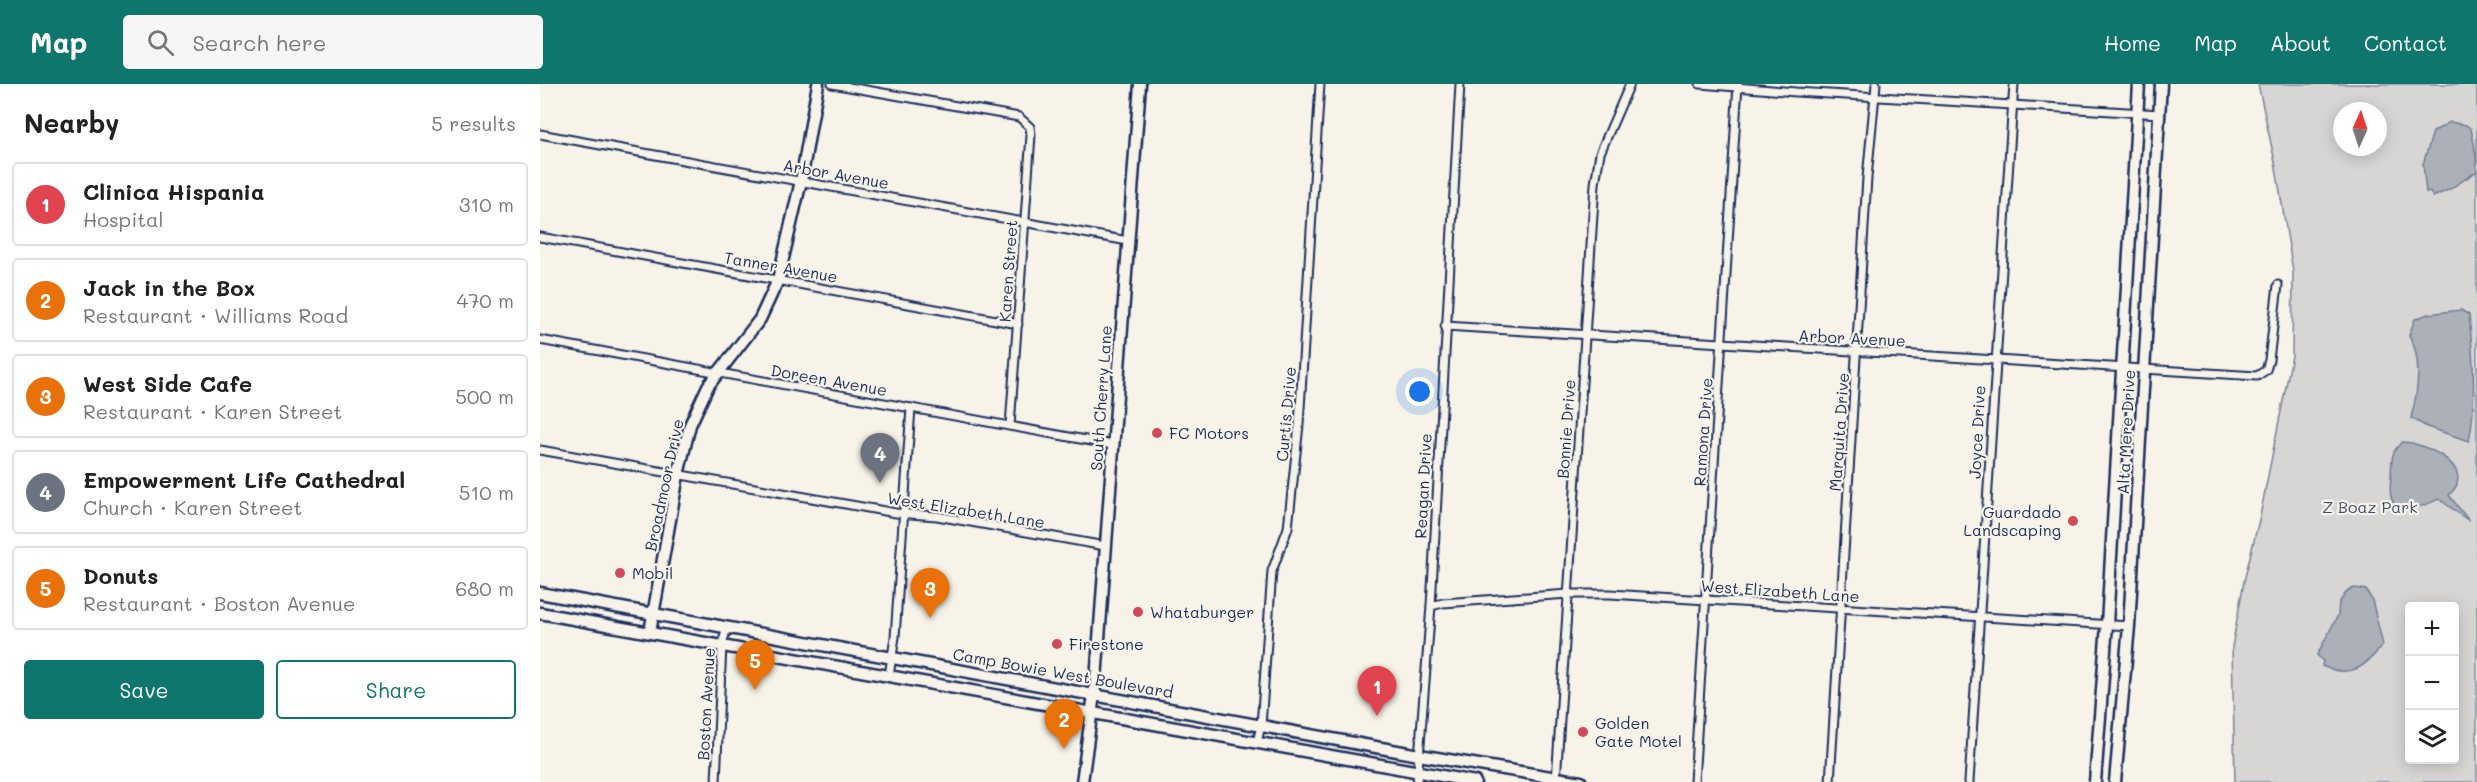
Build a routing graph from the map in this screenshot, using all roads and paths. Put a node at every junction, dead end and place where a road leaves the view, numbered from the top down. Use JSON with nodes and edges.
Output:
{"nodes":[{"id":1,"x":818,"y":84,"type":"edge"},
{"id":2,"x":832,"y":84,"type":"edge"},
{"id":3,"x":1140,"y":84,"type":"edge"},
{"id":4,"x":1320,"y":84,"type":"edge"},
{"id":5,"x":1460,"y":84,"type":"edge"},
{"id":6,"x":1630,"y":84,"type":"edge"},
{"id":7,"x":1700,"y":84,"type":"edge"},
{"id":8,"x":1876,"y":84,"type":"edge"},
{"id":9,"x":2014,"y":84,"type":"edge"},
{"id":10,"x":2139,"y":84,"type":"edge"},
{"id":11,"x":2162,"y":84,"type":"edge"},
{"id":12,"x":1738,"y":86,"type":"edge"},
{"id":13,"x":1875,"y":96,"type":"junction"},
{"id":14,"x":2013,"y":105,"type":"junction"},
{"id":15,"x":2137,"y":113,"type":"junction"},
{"id":16,"x":2160,"y":114,"type":"junction"},
{"id":17,"x":540,"y":134,"type":"edge"},
{"id":18,"x":801,"y":181,"type":"junction"},
{"id":19,"x":1025,"y":222,"type":"junction"},
{"id":20,"x":540,"y":237,"type":"edge"},
{"id":21,"x":1128,"y":241,"type":"junction"},
{"id":22,"x":778,"y":280,"type":"junction"},
{"id":23,"x":2278,"y":285,"type":"dead end"},
{"id":24,"x":1018,"y":324,"type":"junction"},
{"id":25,"x":1445,"y":326,"type":"junction"},
{"id":26,"x":1586,"y":336,"type":"junction"},
{"id":27,"x":540,"y":340,"type":"edge"},
{"id":28,"x":1723,"y":345,"type":"junction"},
{"id":29,"x":1858,"y":352,"type":"junction"},
{"id":30,"x":1995,"y":360,"type":"junction"},
{"id":31,"x":2122,"y":367,"type":"junction"},
{"id":32,"x":2144,"y":369,"type":"junction"},
{"id":33,"x":717,"y":374,"type":"junction"},
{"id":34,"x":911,"y":408,"type":"junction"},
{"id":35,"x":1010,"y":426,"type":"junction"},
{"id":36,"x":1113,"y":445,"type":"junction"},
{"id":37,"x":540,"y":450,"type":"edge"},
{"id":38,"x":678,"y":475,"type":"junction"},
{"id":39,"x":904,"y":513,"type":"junction"},
{"id":40,"x":1105,"y":546,"type":"junction"},
{"id":41,"x":540,"y":593,"type":"edge"},
{"id":42,"x":1568,"y":594,"type":"junction"},
{"id":43,"x":1706,"y":599,"type":"junction"},
{"id":44,"x":1431,"y":606,"type":"junction"},
{"id":45,"x":1841,"y":608,"type":"junction"},
{"id":46,"x":540,"y":613,"type":"edge"},
{"id":47,"x":653,"y":614,"type":"junction"},
{"id":48,"x":1981,"y":617,"type":"junction"},
{"id":49,"x":2107,"y":624,"type":"junction"},
{"id":50,"x":2129,"y":626,"type":"junction"},
{"id":51,"x":727,"y":627,"type":"junction"},
{"id":52,"x":650,"y":632,"type":"junction"},
{"id":53,"x":722,"y":645,"type":"junction"},
{"id":54,"x":892,"y":657,"type":"junction"},
{"id":55,"x":889,"y":675,"type":"junction"},
{"id":56,"x":1094,"y":694,"type":"junction"},
{"id":57,"x":1091,"y":713,"type":"junction"},
{"id":58,"x":1261,"y":726,"type":"junction"},
{"id":59,"x":1257,"y":742,"type":"junction"},
{"id":60,"x":1419,"y":755,"type":"junction"},
{"id":61,"x":1417,"y":776,"type":"edge"},
{"id":62,"x":1556,"y":780,"type":"edge"},
{"id":63,"x":716,"y":782,"type":"edge"},
{"id":64,"x":1082,"y":782,"type":"edge"},
{"id":65,"x":1475,"y":782,"type":"edge"},
{"id":66,"x":1581,"y":782,"type":"edge"},
{"id":67,"x":1694,"y":782,"type":"edge"},
{"id":68,"x":1830,"y":782,"type":"edge"},
{"id":69,"x":1969,"y":782,"type":"edge"},
{"id":70,"x":2095,"y":782,"type":"edge"},
{"id":71,"x":2115,"y":782,"type":"edge"}],
"edges":[{"from":1,"to":18,"type":"main road","name":"Broadmoor Drive"},
{"from":2,"to":19,"type":"street","name":"Karen Street"},
{"from":3,"to":21,"type":"main road","name":"South Cherry Lane"},
{"from":4,"to":58,"type":"street","name":"Curtis Drive"},
{"from":5,"to":25,"type":"street","name":"Reagan Drive"},
{"from":6,"to":26,"type":"street","name":"Bonnie Drive"},
{"from":7,"to":12,"type":"street"},
{"from":8,"to":13,"type":"street","name":"Marquita Drive"},
{"from":9,"to":14,"type":"street","name":"Joyce Drive"},
{"from":10,"to":15,"type":"main road","name":"Alta Mere Drive"},
{"from":11,"to":16,"type":"main road","name":"Alta Mere Drive"},
{"from":12,"to":13,"type":"street"},
{"from":12,"to":28,"type":"street","name":"Ramona Drive"},
{"from":13,"to":14,"type":"street"},
{"from":13,"to":29,"type":"street","name":"Marquita Drive"},
{"from":14,"to":15,"type":"street"},
{"from":14,"to":30,"type":"street","name":"Joyce Drive"},
{"from":15,"to":16,"type":"street"},
{"from":15,"to":31,"type":"main road","name":"Alta Mere Drive"},
{"from":16,"to":32,"type":"main road","name":"Alta Mere Drive"},
{"from":17,"to":18,"type":"street","name":"Arbor Avenue"},
{"from":18,"to":19,"type":"street","name":"Arbor Avenue"},
{"from":18,"to":22,"type":"main road","name":"Broadmoor Drive"},
{"from":19,"to":21,"type":"street","name":"Arbor Avenue"},
{"from":19,"to":24,"type":"street","name":"Karen Street"},
{"from":20,"to":22,"type":"street","name":"Tanner Avenue"},
{"from":21,"to":36,"type":"main road","name":"South Cherry Lane"},
{"from":22,"to":24,"type":"street","name":"Tanner Avenue"},
{"from":22,"to":33,"type":"main road","name":"Broadmoor Drive"},
{"from":23,"to":32,"type":"street","name":"Arbor Avenue"},
{"from":24,"to":35,"type":"street","name":"Karen Street"},
{"from":25,"to":26,"type":"street","name":"Arbor Avenue"},
{"from":25,"to":44,"type":"street","name":"Reagan Drive"},
{"from":26,"to":28,"type":"street","name":"Arbor Avenue"},
{"from":26,"to":42,"type":"street","name":"Bonnie Drive"},
{"from":27,"to":33,"type":"street","name":"Doreen Avenue"},
{"from":28,"to":29,"type":"street","name":"Arbor Avenue"},
{"from":28,"to":43,"type":"street","name":"Ramona Drive"},
{"from":29,"to":30,"type":"street","name":"Arbor Avenue"},
{"from":29,"to":45,"type":"street","name":"Marquita Drive"},
{"from":30,"to":31,"type":"street","name":"Arbor Avenue"},
{"from":30,"to":48,"type":"street","name":"Joyce Drive"},
{"from":31,"to":32,"type":"street","name":"Arbor Avenue"},
{"from":31,"to":49,"type":"main road","name":"Alta Mere Drive"},
{"from":32,"to":50,"type":"main road","name":"Alta Mere Drive"},
{"from":33,"to":34,"type":"street","name":"Doreen Avenue"},
{"from":33,"to":38,"type":"main road","name":"Broadmoor Drive"},
{"from":34,"to":35,"type":"street","name":"Doreen Avenue"},
{"from":34,"to":39,"type":"street"},
{"from":35,"to":36,"type":"street","name":"Doreen Avenue"},
{"from":36,"to":40,"type":"main road","name":"South Cherry Lane"},
{"from":37,"to":38,"type":"street","name":"West Elizabeth Lane"},
{"from":38,"to":39,"type":"street","name":"West Elizabeth Lane"},
{"from":38,"to":47,"type":"main road","name":"Broadmoor Drive"},
{"from":39,"to":40,"type":"street","name":"West Elizabeth Lane"},
{"from":39,"to":54,"type":"street"},
{"from":40,"to":56,"type":"main road","name":"South Cherry Lane"},
{"from":41,"to":47,"type":"main road","name":"Camp Bowie West Boulevard"},
{"from":42,"to":43,"type":"street","name":"West Elizabeth Lane"},
{"from":42,"to":44,"type":"street","name":"West Elizabeth Lane"},
{"from":42,"to":62,"type":"street","name":"Bonnie Drive"},
{"from":43,"to":45,"type":"street","name":"West Elizabeth Lane"},
{"from":43,"to":67,"type":"street","name":"Ramona Drive"},
{"from":44,"to":60,"type":"street","name":"Reagan Drive"},
{"from":45,"to":48,"type":"street","name":"West Elizabeth Lane"},
{"from":45,"to":68,"type":"street","name":"Marquita Drive"},
{"from":46,"to":52,"type":"main road","name":"Camp Bowie West Boulevard"},
{"from":47,"to":51,"type":"main road","name":"Camp Bowie West Boulevard"},
{"from":47,"to":52,"type":"main road","name":"Broadmoor Drive"},
{"from":48,"to":49,"type":"street","name":"West Elizabeth Lane"},
{"from":48,"to":69,"type":"street","name":"Joyce Drive"},
{"from":49,"to":50,"type":"street","name":"West Elizabeth Lane"},
{"from":49,"to":70,"type":"main road","name":"Alta Mere Drive"},
{"from":50,"to":71,"type":"main road","name":"Alta Mere Drive"},
{"from":51,"to":53,"type":"street","name":"Boston Avenue"},
{"from":51,"to":54,"type":"main road","name":"Camp Bowie West Boulevard"},
{"from":52,"to":53,"type":"main road","name":"Camp Bowie West Boulevard"},
{"from":53,"to":55,"type":"main road","name":"Camp Bowie West Boulevard"},
{"from":53,"to":63,"type":"street","name":"Boston Avenue"},
{"from":54,"to":55,"type":"street"},
{"from":54,"to":56,"type":"main road","name":"Camp Bowie West Boulevard"},
{"from":55,"to":57,"type":"main road","name":"Camp Bowie West Boulevard"},
{"from":56,"to":57,"type":"main road","name":"South Cherry Lane"},
{"from":56,"to":58,"type":"main road","name":"Camp Bowie West Boulevard"},
{"from":57,"to":59,"type":"main road","name":"Camp Bowie West Boulevard"},
{"from":57,"to":64,"type":"main road","name":"South Cherry Lane"},
{"from":58,"to":59,"type":"street","name":"Curtis Drive"},
{"from":58,"to":60,"type":"main road","name":"Camp Bowie West Boulevard"},
{"from":59,"to":61,"type":"main road","name":"Camp Bowie West Boulevard"},
{"from":60,"to":61,"type":"street","name":"Reagan Drive"},
{"from":60,"to":62,"type":"main road","name":"Camp Bowie West Boulevard"},
{"from":61,"to":65,"type":"main road","name":"Camp Bowie West Boulevard"},
{"from":62,"to":66,"type":"main road","name":"Camp Bowie West Boulevard"}]}
